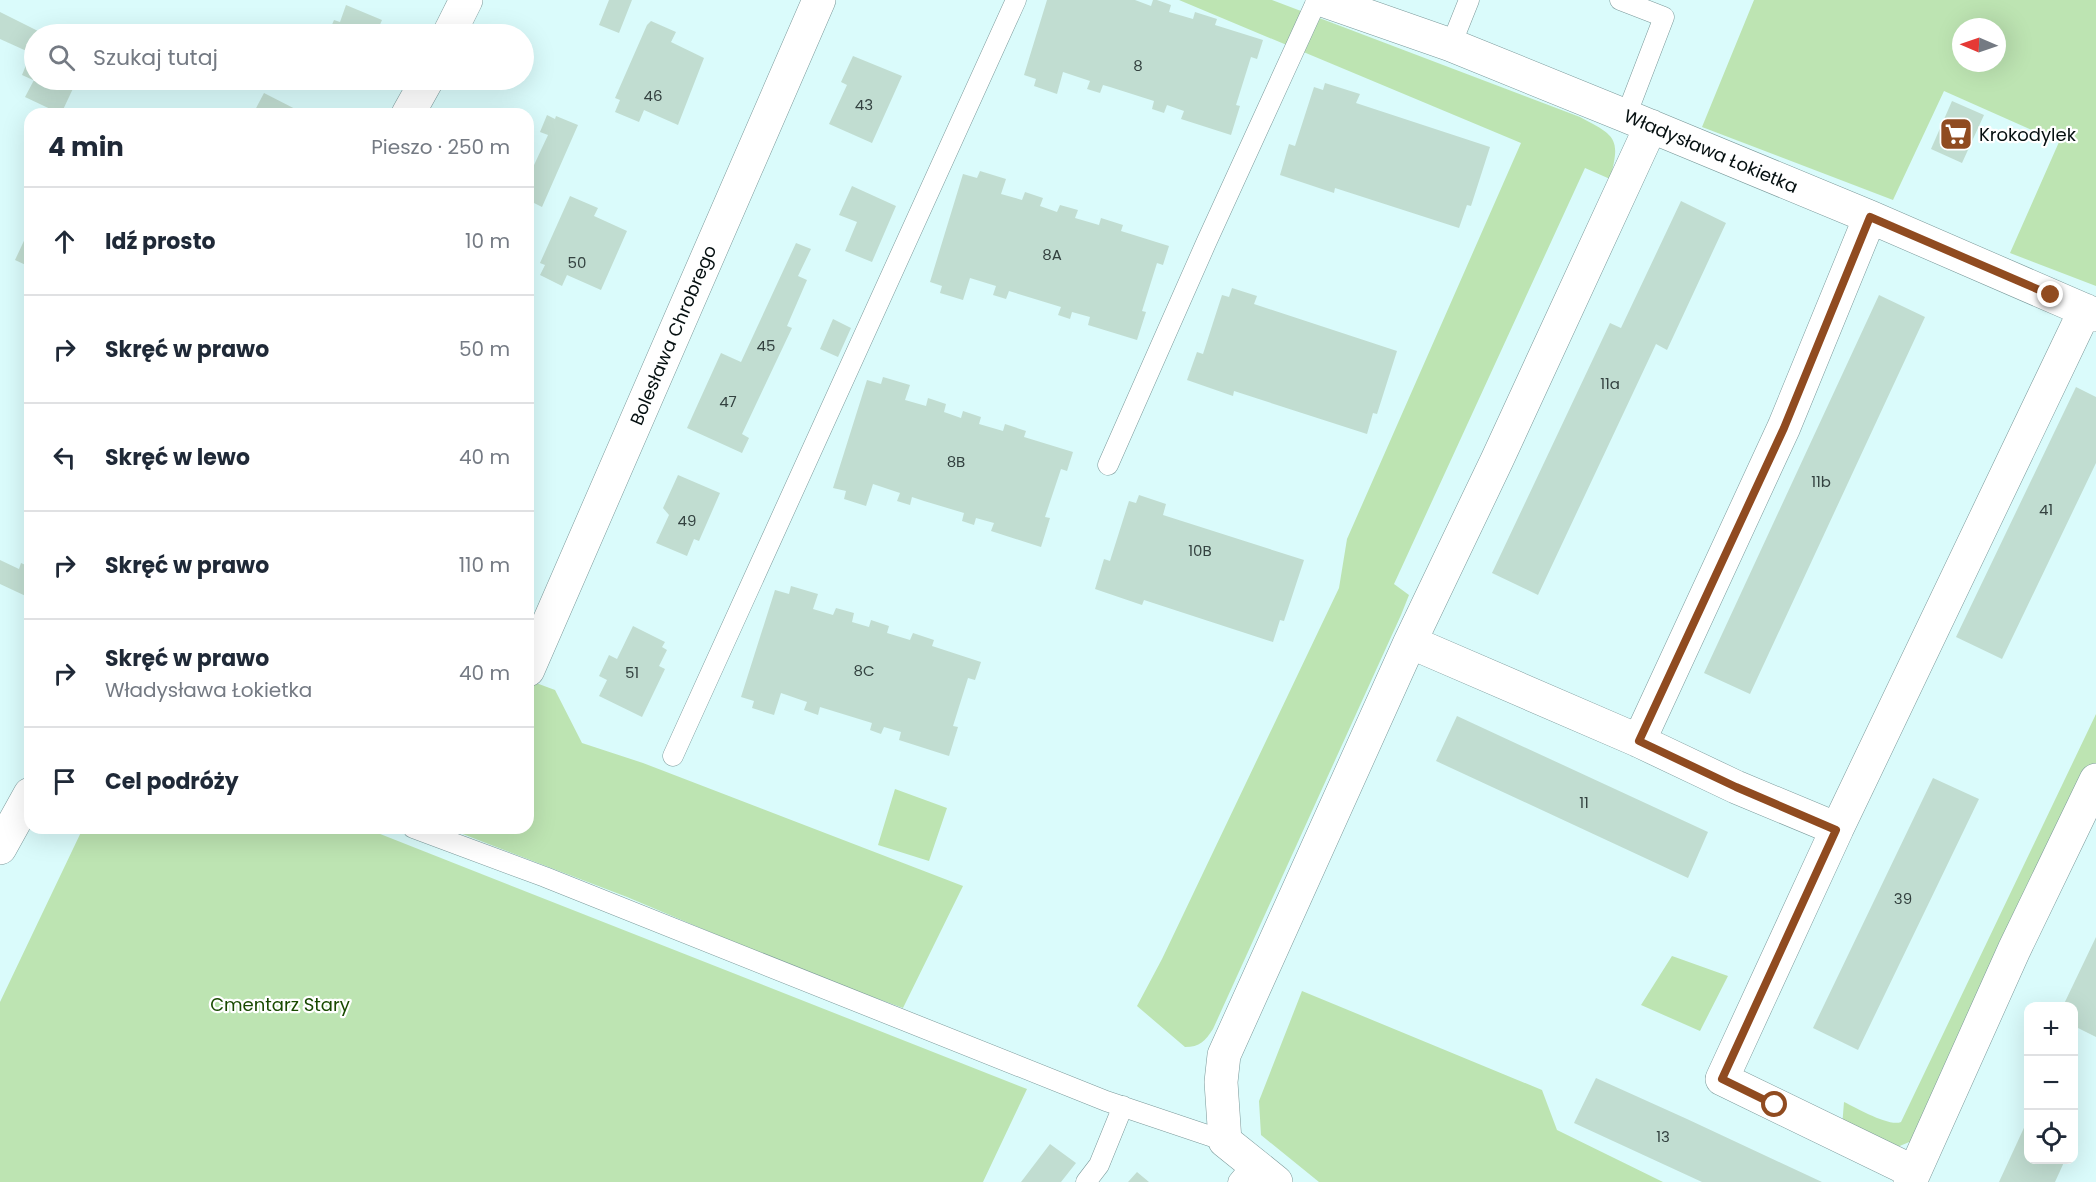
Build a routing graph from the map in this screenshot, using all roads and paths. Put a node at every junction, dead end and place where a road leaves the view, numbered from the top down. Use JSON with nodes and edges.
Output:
{"nodes":[{"id":1,"x":466,"y":0,"type":"edge"},
{"id":2,"x":819,"y":0,"type":"edge"},
{"id":3,"x":1016,"y":0,"type":"edge"},
{"id":4,"x":1469,"y":0,"type":"edge"},
{"id":5,"x":1620,"y":0,"type":"edge"},
{"id":6,"x":1333,"y":2,"type":"edge"},
{"id":7,"x":454,"y":24,"type":"edge"},
{"id":8,"x":1451,"y":45,"type":"junction"},
{"id":9,"x":421,"y":90,"type":"edge"},
{"id":10,"x":411,"y":108,"type":"edge"},
{"id":11,"x":1638,"y":121,"type":"junction"},
{"id":12,"x":1870,"y":217,"type":"junction"},
{"id":13,"x":2090,"y":312,"type":"edge"},
{"id":14,"x":1108,"y":465,"type":"dead end"},
{"id":15,"x":1410,"y":642,"type":"junction"},
{"id":16,"x":534,"y":656,"type":"edge"},
{"id":17,"x":1639,"y":741,"type":"junction"},
{"id":18,"x":673,"y":756,"type":"dead end"},
{"id":19,"x":2096,"y":780,"type":"edge"},
{"id":20,"x":24,"y":805,"type":"edge"},
{"id":21,"x":1836,"y":830,"type":"junction"},
{"id":22,"x":429,"y":834,"type":"edge"},
{"id":23,"x":0,"y":848,"type":"edge"},
{"id":24,"x":1122,"y":1106,"type":"junction"},
{"id":25,"x":1225,"y":1141,"type":"junction"},
{"id":26,"x":1256,"y":1176,"type":"edge"},
{"id":27,"x":1912,"y":1177,"type":"edge"},
{"id":28,"x":1086,"y":1182,"type":"edge"}],
"edges":[{"from":1,"to":7,"type":"street"},
{"from":2,"to":16,"type":"street","name":"Bolesława Chrobrego"},
{"from":3,"to":18,"type":"lane"},
{"from":4,"to":8,"type":"lane"},
{"from":5,"to":11,"type":"lane"},
{"from":6,"to":8,"type":"street","name":"Władysława Łokietka"},
{"from":6,"to":14,"type":"lane"},
{"from":8,"to":11,"type":"street","name":"Władysława Łokietka"},
{"from":9,"to":10,"type":"street"},
{"from":11,"to":12,"type":"street","name":"Władysława Łokietka"},
{"from":11,"to":15,"type":"street"},
{"from":12,"to":13,"type":"street","name":"Władysława Łokietka"},
{"from":12,"to":17,"type":"street"},
{"from":13,"to":21,"type":"street"},
{"from":15,"to":17,"type":"street"},
{"from":15,"to":25,"type":"street"},
{"from":17,"to":21,"type":"street"},
{"from":19,"to":27,"type":"street"},
{"from":20,"to":23,"type":"street"},
{"from":21,"to":27,"type":"street"},
{"from":22,"to":24,"type":"lane"},
{"from":24,"to":25,"type":"lane"},
{"from":24,"to":28,"type":"lane"},
{"from":25,"to":26,"type":"street"}]}
